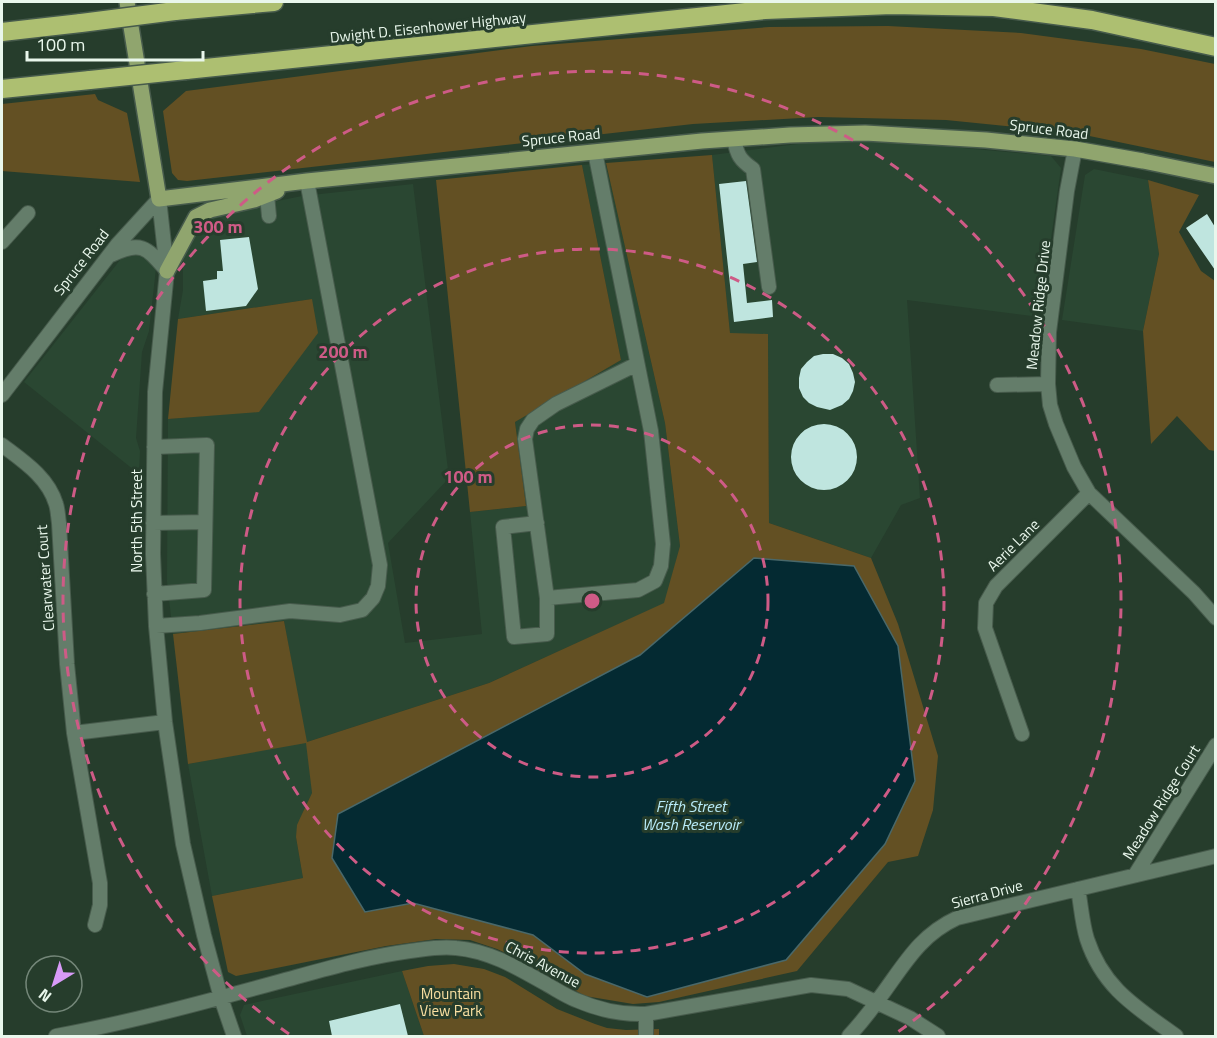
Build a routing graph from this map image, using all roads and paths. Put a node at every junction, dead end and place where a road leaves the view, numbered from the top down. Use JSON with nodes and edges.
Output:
{"nodes":[{"id":1,"x":127,"y":2,"type":"edge"},
{"id":2,"x":274,"y":2,"type":"edge"},
{"id":3,"x":2,"y":32,"type":"edge"},
{"id":4,"x":1215,"y":46,"type":"edge"},
{"id":5,"x":2,"y":89,"type":"edge"},
{"id":6,"x":734,"y":139,"type":"junction"},
{"id":7,"x":1075,"y":149,"type":"junction"},
{"id":8,"x":595,"y":152,"type":"junction"},
{"id":9,"x":1215,"y":176,"type":"edge"},
{"id":10,"x":307,"y":181,"type":"junction"},
{"id":11,"x":267,"y":195,"type":"junction"},
{"id":12,"x":159,"y":199,"type":"junction"},
{"id":13,"x":28,"y":213,"type":"dead end"},
{"id":14,"x":269,"y":216,"type":"dead end"},
{"id":15,"x":2,"y":241,"type":"edge"},
{"id":16,"x":107,"y":258,"type":"junction"},
{"id":17,"x":167,"y":271,"type":"junction"},
{"id":18,"x":769,"y":287,"type":"dead end"},
{"id":19,"x":637,"y":364,"type":"junction"},
{"id":20,"x":1048,"y":384,"type":"junction"},
{"id":21,"x":998,"y":385,"type":"dead end"},
{"id":22,"x":3,"y":390,"type":"edge"},
{"id":23,"x":2,"y":445,"type":"edge"},
{"id":24,"x":154,"y":447,"type":"junction"},
{"id":25,"x":1089,"y":493,"type":"junction"},
{"id":26,"x":205,"y":522,"type":"junction"},
{"id":27,"x":153,"y":523,"type":"junction"},
{"id":28,"x":537,"y":523,"type":"junction"},
{"id":29,"x":154,"y":594,"type":"junction"},
{"id":30,"x":547,"y":598,"type":"junction"},
{"id":31,"x":1215,"y":618,"type":"edge"},
{"id":32,"x":156,"y":626,"type":"junction"},
{"id":33,"x":165,"y":722,"type":"junction"},
{"id":34,"x":74,"y":733,"type":"junction"},
{"id":35,"x":1022,"y":734,"type":"dead end"},
{"id":36,"x":1215,"y":746,"type":"edge"},
{"id":37,"x":1215,"y":856,"type":"edge"},
{"id":38,"x":1135,"y":875,"type":"junction"},
{"id":39,"x":1078,"y":889,"type":"junction"},
{"id":40,"x":95,"y":925,"type":"dead end"},
{"id":41,"x":221,"y":998,"type":"junction"},
{"id":42,"x":877,"y":1002,"type":"junction"},
{"id":43,"x":646,"y":1014,"type":"junction"},
{"id":44,"x":91,"y":1033,"type":"edge"},
{"id":45,"x":56,"y":1036,"type":"edge"},
{"id":46,"x":234,"y":1036,"type":"edge"},
{"id":47,"x":646,"y":1036,"type":"edge"},
{"id":48,"x":849,"y":1036,"type":"edge"},
{"id":49,"x":938,"y":1036,"type":"edge"},
{"id":50,"x":1176,"y":1036,"type":"edge"}],
"edges":[{"from":1,"to":12,"type":"main road","name":"North 5th Street"},
{"from":2,"to":3,"type":"highway","bridge":true},
{"from":4,"to":5,"type":"highway","name":"Dwight D. Eisenhower Highway","bridge":true},
{"from":6,"to":7,"type":"main road","name":"Spruce Road"},
{"from":6,"to":8,"type":"main road","name":"Spruce Road"},
{"from":6,"to":18,"type":"street"},
{"from":7,"to":9,"type":"main road","name":"Spruce Road"},
{"from":7,"to":20,"type":"street","name":"Meadow Ridge Drive"},
{"from":8,"to":10,"type":"main road","name":"Spruce Road"},
{"from":8,"to":19,"type":"street"},
{"from":10,"to":11,"type":"main road"},
{"from":10,"to":12,"type":"main road","name":"Spruce Road"},
{"from":10,"to":32,"type":"street"},
{"from":11,"to":14,"type":"street"},
{"from":11,"to":17,"type":"main road"},
{"from":12,"to":16,"type":"street","name":"Spruce Road"},
{"from":12,"to":17,"type":"street","name":"North 5th Street"},
{"from":13,"to":15,"type":"street"},
{"from":16,"to":17,"type":"street"},
{"from":16,"to":22,"type":"street","name":"Spruce Road"},
{"from":17,"to":24,"type":"street","name":"North 5th Street"},
{"from":19,"to":28,"type":"street"},
{"from":19,"to":30,"type":"street"},
{"from":20,"to":21,"type":"street"},
{"from":20,"to":25,"type":"street","name":"Meadow Ridge Drive"},
{"from":23,"to":34,"type":"street","name":"Clearwater Court"},
{"from":24,"to":26,"type":"street"},
{"from":24,"to":27,"type":"street","name":"North 5th Street"},
{"from":25,"to":31,"type":"street","name":"Meadow Ridge Drive"},
{"from":25,"to":35,"type":"street","name":"Aerie Lane"},
{"from":26,"to":27,"type":"street"},
{"from":26,"to":29,"type":"street"},
{"from":27,"to":29,"type":"street","name":"North 5th Street"},
{"from":28,"to":30,"type":"street"},
{"from":28,"to":30,"type":"street"},
{"from":29,"to":32,"type":"street","name":"North 5th Street"},
{"from":32,"to":33,"type":"street","name":"North 5th Street"},
{"from":33,"to":34,"type":"street"},
{"from":33,"to":41,"type":"street","name":"North 5th Street"},
{"from":34,"to":40,"type":"street","name":"Clearwater Court"},
{"from":36,"to":38,"type":"street","name":"Meadow Ridge Court"},
{"from":37,"to":38,"type":"street","name":"Sierra Drive"},
{"from":38,"to":39,"type":"street","name":"Sierra Drive"},
{"from":39,"to":42,"type":"street","name":"Sierra Drive"},
{"from":39,"to":50,"type":"street"},
{"from":41,"to":43,"type":"street","name":"Chris Avenue"},
{"from":41,"to":44,"type":"street","name":"Chris Avenue"},
{"from":41,"to":46,"type":"street","name":"North 5th Street"},
{"from":42,"to":43,"type":"street","name":"Chris Avenue"},
{"from":42,"to":48,"type":"street","name":"Sierra Drive"},
{"from":42,"to":49,"type":"street","name":"Chris Avenue"},
{"from":43,"to":47,"type":"street"},
{"from":44,"to":45,"type":"street","name":"Chris Avenue"}]}
